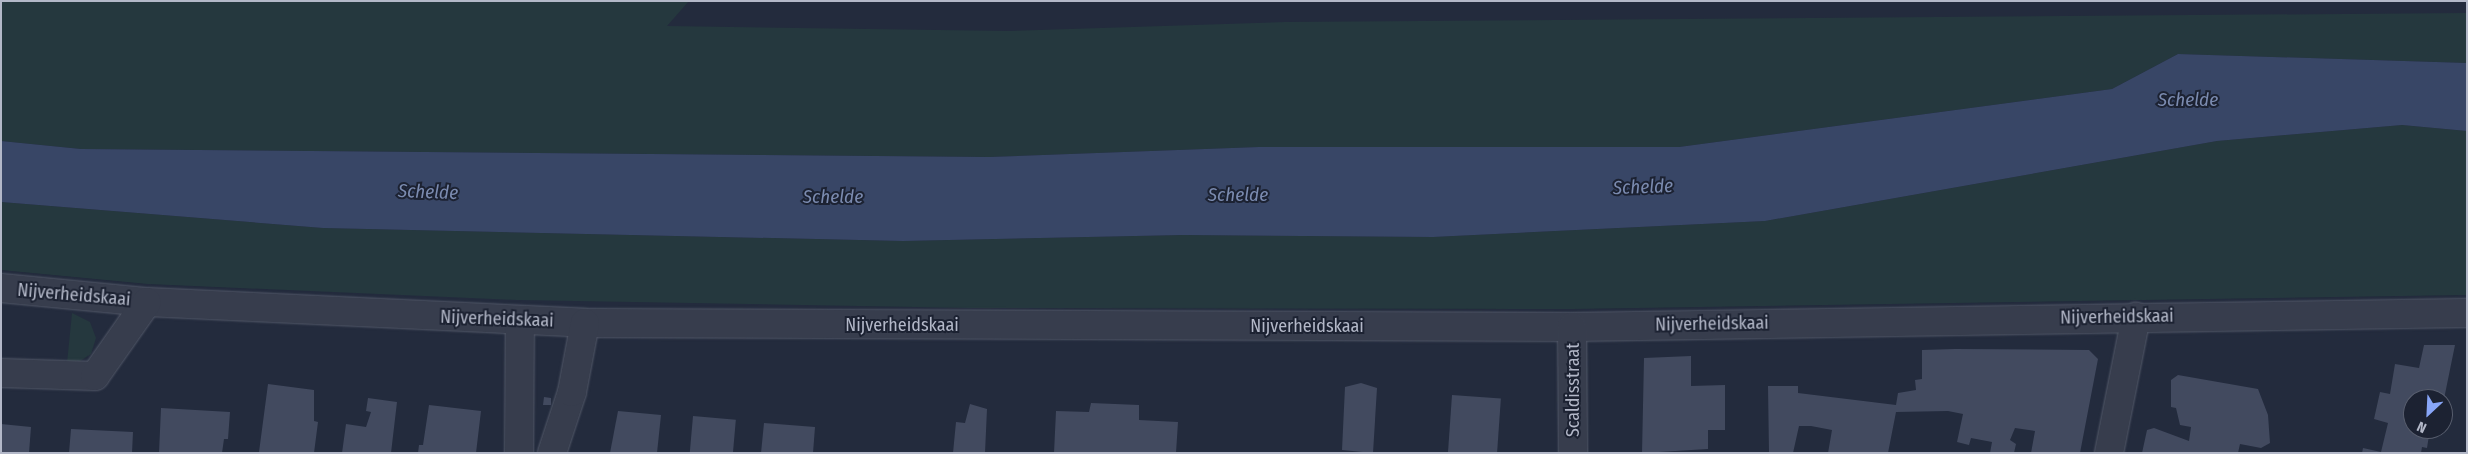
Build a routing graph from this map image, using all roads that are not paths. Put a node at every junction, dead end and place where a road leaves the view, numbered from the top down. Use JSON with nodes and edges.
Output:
{"nodes":[{"id":1,"x":1,"y":288,"type":"edge"},
{"id":2,"x":147,"y":302,"type":"junction"},
{"id":3,"x":2467,"y":313,"type":"edge"},
{"id":4,"x":2136,"y":317,"type":"junction"},
{"id":5,"x":520,"y":321,"type":"junction"},
{"id":6,"x":584,"y":322,"type":"junction"},
{"id":7,"x":1572,"y":327,"type":"junction"},
{"id":8,"x":1,"y":373,"type":"edge"},
{"id":9,"x":519,"y":453,"type":"edge"},
{"id":10,"x":552,"y":453,"type":"edge"},
{"id":11,"x":1573,"y":453,"type":"edge"},
{"id":12,"x":2110,"y":453,"type":"edge"}],
"edges":[{"from":1,"to":2,"type":"street","name":"Nijverheidskaai"},
{"from":2,"to":5,"type":"street","name":"Nijverheidskaai"},
{"from":2,"to":8,"type":"street","name":"Nijverheidskaai"},
{"from":3,"to":4,"type":"street","name":"Nijverheidskaai"},
{"from":4,"to":7,"type":"street","name":"Nijverheidskaai"},
{"from":4,"to":12,"type":"street"},
{"from":5,"to":6,"type":"street","name":"Nijverheidskaai"},
{"from":5,"to":9,"type":"street"},
{"from":6,"to":7,"type":"street","name":"Nijverheidskaai"},
{"from":6,"to":10,"type":"street"},
{"from":7,"to":11,"type":"street","name":"Scaldisstraat"}]}
